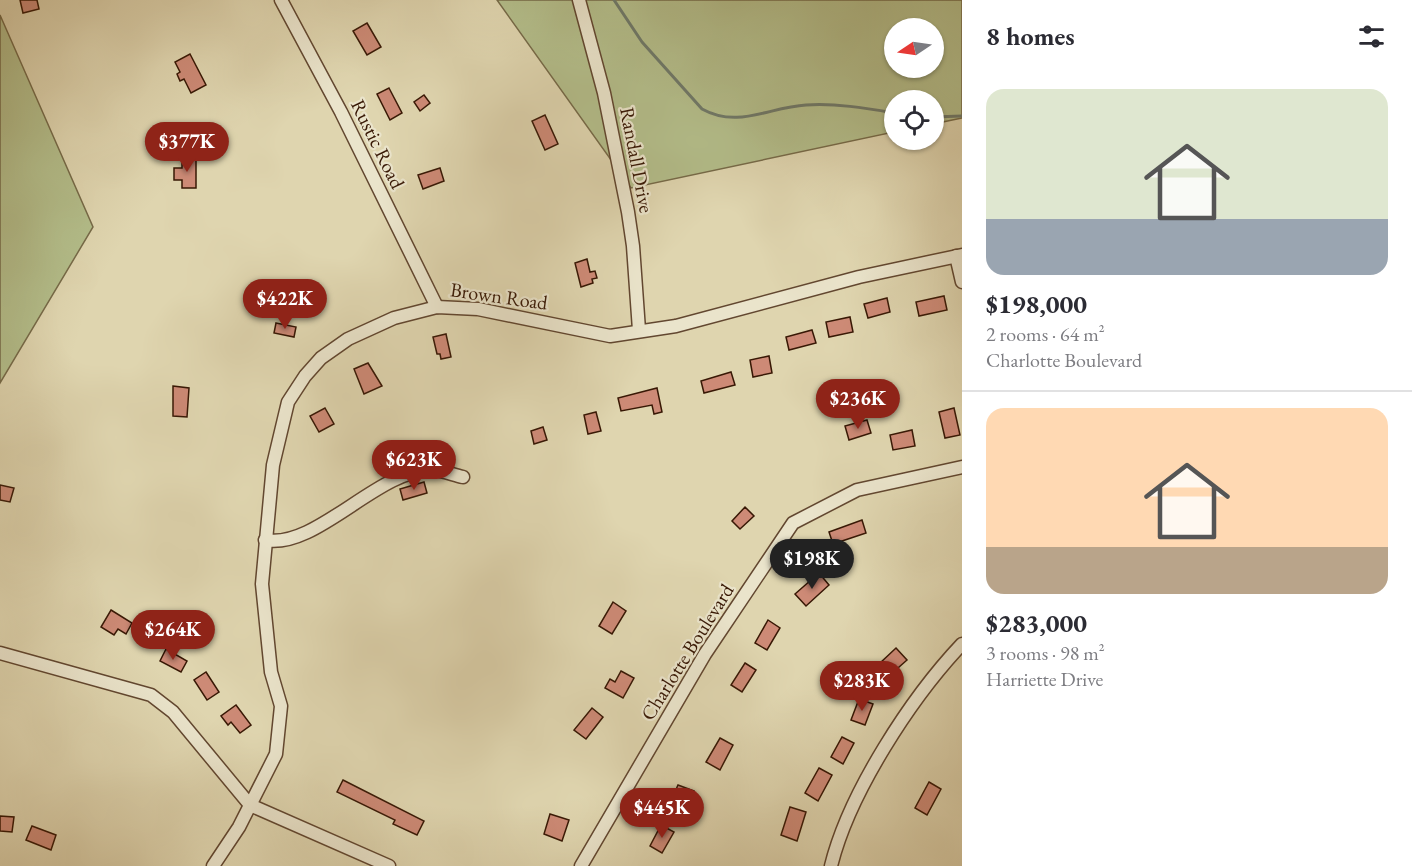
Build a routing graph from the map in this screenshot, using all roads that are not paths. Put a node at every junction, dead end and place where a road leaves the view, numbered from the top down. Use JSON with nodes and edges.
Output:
{"nodes":[{"id":1,"x":281,"y":0,"type":"edge"},
{"id":2,"x":579,"y":0,"type":"edge"},
{"id":3,"x":959,"y":256,"type":"edge"},
{"id":4,"x":962,"y":282,"type":"edge"},
{"id":5,"x":437,"y":307,"type":"junction"},
{"id":6,"x":639,"y":330,"type":"junction"},
{"id":7,"x":962,"y":466,"type":"edge"},
{"id":8,"x":463,"y":477,"type":"dead end"},
{"id":9,"x":265,"y":540,"type":"junction"},
{"id":10,"x":962,"y":644,"type":"edge"},
{"id":11,"x":0,"y":653,"type":"edge"},
{"id":12,"x":250,"y":805,"type":"junction"},
{"id":13,"x":213,"y":866,"type":"edge"},
{"id":14,"x":389,"y":866,"type":"edge"},
{"id":15,"x":581,"y":866,"type":"edge"},
{"id":16,"x":831,"y":866,"type":"edge"}],
"edges":[{"from":1,"to":5,"type":"street","name":"Rustic Road"},
{"from":2,"to":6,"type":"street","name":"Randall Drive"},
{"from":3,"to":4,"type":"street"},
{"from":3,"to":6,"type":"street","name":"Brown Road"},
{"from":5,"to":6,"type":"street","name":"Brown Road"},
{"from":5,"to":9,"type":"street","name":"Brown Road"},
{"from":7,"to":15,"type":"street","name":"Charlotte Boulevard"},
{"from":8,"to":9,"type":"street"},
{"from":9,"to":12,"type":"street","name":"Brown Road"},
{"from":10,"to":16,"type":"street"},
{"from":11,"to":12,"type":"street"},
{"from":12,"to":13,"type":"street","name":"Brown Road"},
{"from":12,"to":14,"type":"street"}]}
